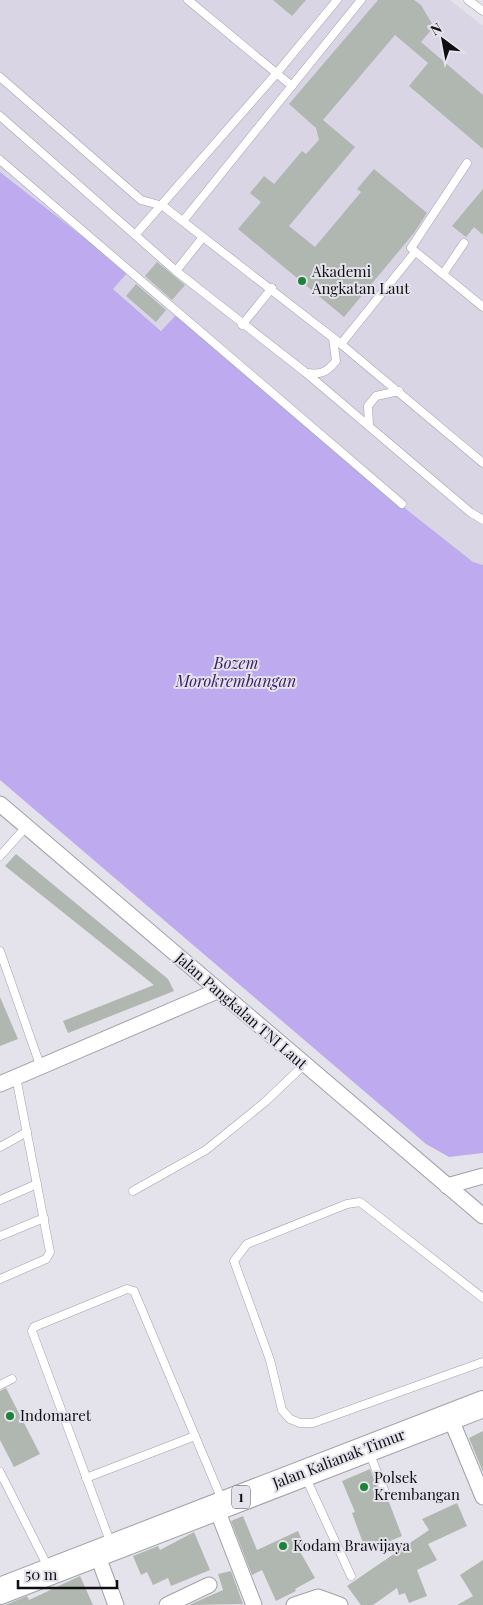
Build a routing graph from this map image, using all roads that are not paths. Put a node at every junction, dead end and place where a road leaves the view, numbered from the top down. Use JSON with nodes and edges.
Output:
{"nodes":[{"id":1,"x":188,"y":0,"type":"edge"},
{"id":2,"x":338,"y":0,"type":"edge"},
{"id":3,"x":361,"y":0,"type":"edge"},
{"id":4,"x":468,"y":0,"type":"edge"},
{"id":5,"x":483,"y":11,"type":"edge"},
{"id":6,"x":276,"y":74,"type":"junction"},
{"id":7,"x":0,"y":76,"type":"edge"},
{"id":8,"x":292,"y":86,"type":"junction"},
{"id":9,"x":0,"y":116,"type":"edge"},
{"id":10,"x":0,"y":160,"type":"edge"},
{"id":11,"x":467,"y":163,"type":"dead end"},
{"id":12,"x":163,"y":206,"type":"junction"},
{"id":13,"x":184,"y":221,"type":"junction"},
{"id":14,"x":135,"y":235,"type":"junction"},
{"id":15,"x":203,"y":237,"type":"junction"},
{"id":16,"x":464,"y":244,"type":"dead end"},
{"id":17,"x":415,"y":252,"type":"junction"},
{"id":18,"x":176,"y":271,"type":"junction"},
{"id":19,"x":443,"y":274,"type":"junction"},
{"id":20,"x":272,"y":288,"type":"junction"},
{"id":21,"x":483,"y":307,"type":"edge"},
{"id":22,"x":242,"y":325,"type":"junction"},
{"id":23,"x":333,"y":338,"type":"junction"},
{"id":24,"x":341,"y":344,"type":"junction"},
{"id":25,"x":304,"y":372,"type":"junction"},
{"id":26,"x":399,"y":391,"type":"junction"},
{"id":27,"x":369,"y":425,"type":"junction"},
{"id":28,"x":483,"y":462,"type":"edge"},
{"id":29,"x":402,"y":504,"type":"dead end"},
{"id":30,"x":483,"y":520,"type":"edge"},
{"id":31,"x":0,"y":804,"type":"edge"},
{"id":32,"x":26,"y":827,"type":"junction"},
{"id":33,"x":0,"y":856,"type":"edge"},
{"id":34,"x":0,"y":951,"type":"edge"},
{"id":35,"x":217,"y":991,"type":"junction"},
{"id":36,"x":40,"y":1065,"type":"junction"},
{"id":37,"x":304,"y":1065,"type":"junction"},
{"id":38,"x":16,"y":1077,"type":"junction"},
{"id":39,"x":0,"y":1084,"type":"edge"},
{"id":40,"x":27,"y":1132,"type":"junction"},
{"id":41,"x":0,"y":1146,"type":"edge"},
{"id":42,"x":483,"y":1176,"type":"edge"},
{"id":43,"x":38,"y":1184,"type":"junction"},
{"id":44,"x":447,"y":1186,"type":"junction"},
{"id":45,"x":133,"y":1191,"type":"dead end"},
{"id":46,"x":0,"y":1200,"type":"edge"},
{"id":47,"x":480,"y":1207,"type":"edge"},
{"id":48,"x":44,"y":1218,"type":"junction"},
{"id":49,"x":0,"y":1236,"type":"edge"},
{"id":50,"x":0,"y":1280,"type":"edge"},
{"id":51,"x":483,"y":1298,"type":"edge"},
{"id":52,"x":483,"y":1362,"type":"edge"},
{"id":53,"x":12,"y":1379,"type":"dead end"},
{"id":54,"x":0,"y":1385,"type":"edge"},
{"id":55,"x":483,"y":1404,"type":"edge"},
{"id":56,"x":450,"y":1417,"type":"junction"},
{"id":57,"x":195,"y":1436,"type":"junction"},
{"id":58,"x":368,"y":1448,"type":"junction"},
{"id":59,"x":303,"y":1473,"type":"junction"},
{"id":60,"x":1,"y":1478,"type":"edge"},
{"id":61,"x":86,"y":1478,"type":"junction"},
{"id":62,"x":385,"y":1492,"type":"dead end"},
{"id":63,"x":483,"y":1497,"type":"edge"},
{"id":64,"x":220,"y":1506,"type":"junction"},
{"id":65,"x":104,"y":1550,"type":"junction"},
{"id":66,"x":50,"y":1571,"type":"junction"},
{"id":67,"x":352,"y":1576,"type":"dead end"},
{"id":68,"x":208,"y":1585,"type":"dead end"},
{"id":69,"x":0,"y":1591,"type":"edge"},
{"id":70,"x":116,"y":1605,"type":"edge"},
{"id":71,"x":167,"y":1605,"type":"edge"},
{"id":72,"x":254,"y":1605,"type":"edge"},
{"id":73,"x":294,"y":1605,"type":"edge"},
{"id":74,"x":340,"y":1605,"type":"edge"}],
"edges":[{"from":1,"to":6,"type":"lane"},
{"from":2,"to":6,"type":"lane"},
{"from":3,"to":8,"type":"lane"},
{"from":4,"to":5,"type":"lane"},
{"from":6,"to":8,"type":"lane"},
{"from":6,"to":12,"type":"lane"},
{"from":7,"to":12,"type":"lane"},
{"from":8,"to":13,"type":"lane"},
{"from":9,"to":14,"type":"lane"},
{"from":10,"to":29,"type":"lane"},
{"from":11,"to":17,"type":"lane"},
{"from":12,"to":13,"type":"lane"},
{"from":12,"to":14,"type":"lane"},
{"from":13,"to":15,"type":"lane"},
{"from":14,"to":18,"type":"lane"},
{"from":15,"to":18,"type":"lane"},
{"from":15,"to":20,"type":"lane"},
{"from":16,"to":19,"type":"lane"},
{"from":17,"to":19,"type":"lane"},
{"from":17,"to":24,"type":"lane"},
{"from":18,"to":22,"type":"lane"},
{"from":19,"to":21,"type":"lane"},
{"from":20,"to":22,"type":"lane"},
{"from":20,"to":23,"type":"lane"},
{"from":22,"to":25,"type":"lane"},
{"from":23,"to":24,"type":"lane"},
{"from":23,"to":25,"type":"lane"},
{"from":24,"to":26,"type":"lane"},
{"from":25,"to":27,"type":"lane"},
{"from":26,"to":27,"type":"lane"},
{"from":26,"to":28,"type":"lane"},
{"from":27,"to":30,"type":"lane"},
{"from":31,"to":32,"type":"street","name":"Jalan Pangkalan TNI Laut"},
{"from":32,"to":33,"type":"lane"},
{"from":32,"to":35,"type":"street","name":"Jalan Pangkalan TNI Laut"},
{"from":34,"to":36,"type":"lane"},
{"from":35,"to":36,"type":"street"},
{"from":35,"to":37,"type":"street","name":"Jalan Pangkalan TNI Laut"},
{"from":36,"to":38,"type":"street"},
{"from":37,"to":44,"type":"street","name":"Jalan Pangkalan TNI Laut"},
{"from":37,"to":45,"type":"lane"},
{"from":38,"to":39,"type":"street"},
{"from":38,"to":40,"type":"lane"},
{"from":40,"to":41,"type":"lane"},
{"from":40,"to":43,"type":"lane"},
{"from":42,"to":44,"type":"street"},
{"from":43,"to":46,"type":"lane"},
{"from":43,"to":48,"type":"lane"},
{"from":44,"to":47,"type":"street","name":"Jalan Pangkalan TNI Laut"},
{"from":48,"to":49,"type":"lane"},
{"from":48,"to":50,"type":"lane"},
{"from":51,"to":52,"type":"lane"},
{"from":53,"to":54,"type":"lane"},
{"from":55,"to":56,"type":"highway","name":"Jalan Kalianak Timur","number":"1"},
{"from":56,"to":58,"type":"highway","name":"Jalan Kalianak Timur","number":"1"},
{"from":56,"to":63,"type":"street"},
{"from":57,"to":61,"type":"lane"},
{"from":57,"to":61,"type":"lane"},
{"from":57,"to":64,"type":"lane"},
{"from":58,"to":59,"type":"highway","name":"Jalan Kalianak Timur","number":"1"},
{"from":58,"to":62,"type":"lane"},
{"from":59,"to":64,"type":"highway","name":"Jalan Kalianak Timur","number":"1"},
{"from":59,"to":67,"type":"lane"},
{"from":60,"to":66,"type":"lane"},
{"from":61,"to":65,"type":"lane"},
{"from":64,"to":65,"type":"highway","name":"Jalan Kalianak Timur","number":"1"},
{"from":64,"to":72,"type":"street"},
{"from":65,"to":66,"type":"highway","name":"Jalan Kalianak Timur","number":"1"},
{"from":65,"to":70,"type":"street"},
{"from":66,"to":69,"type":"highway","name":"Jalan Kalianak Timur","number":"1"},
{"from":68,"to":71,"type":"street"},
{"from":73,"to":74,"type":"street"}]}
